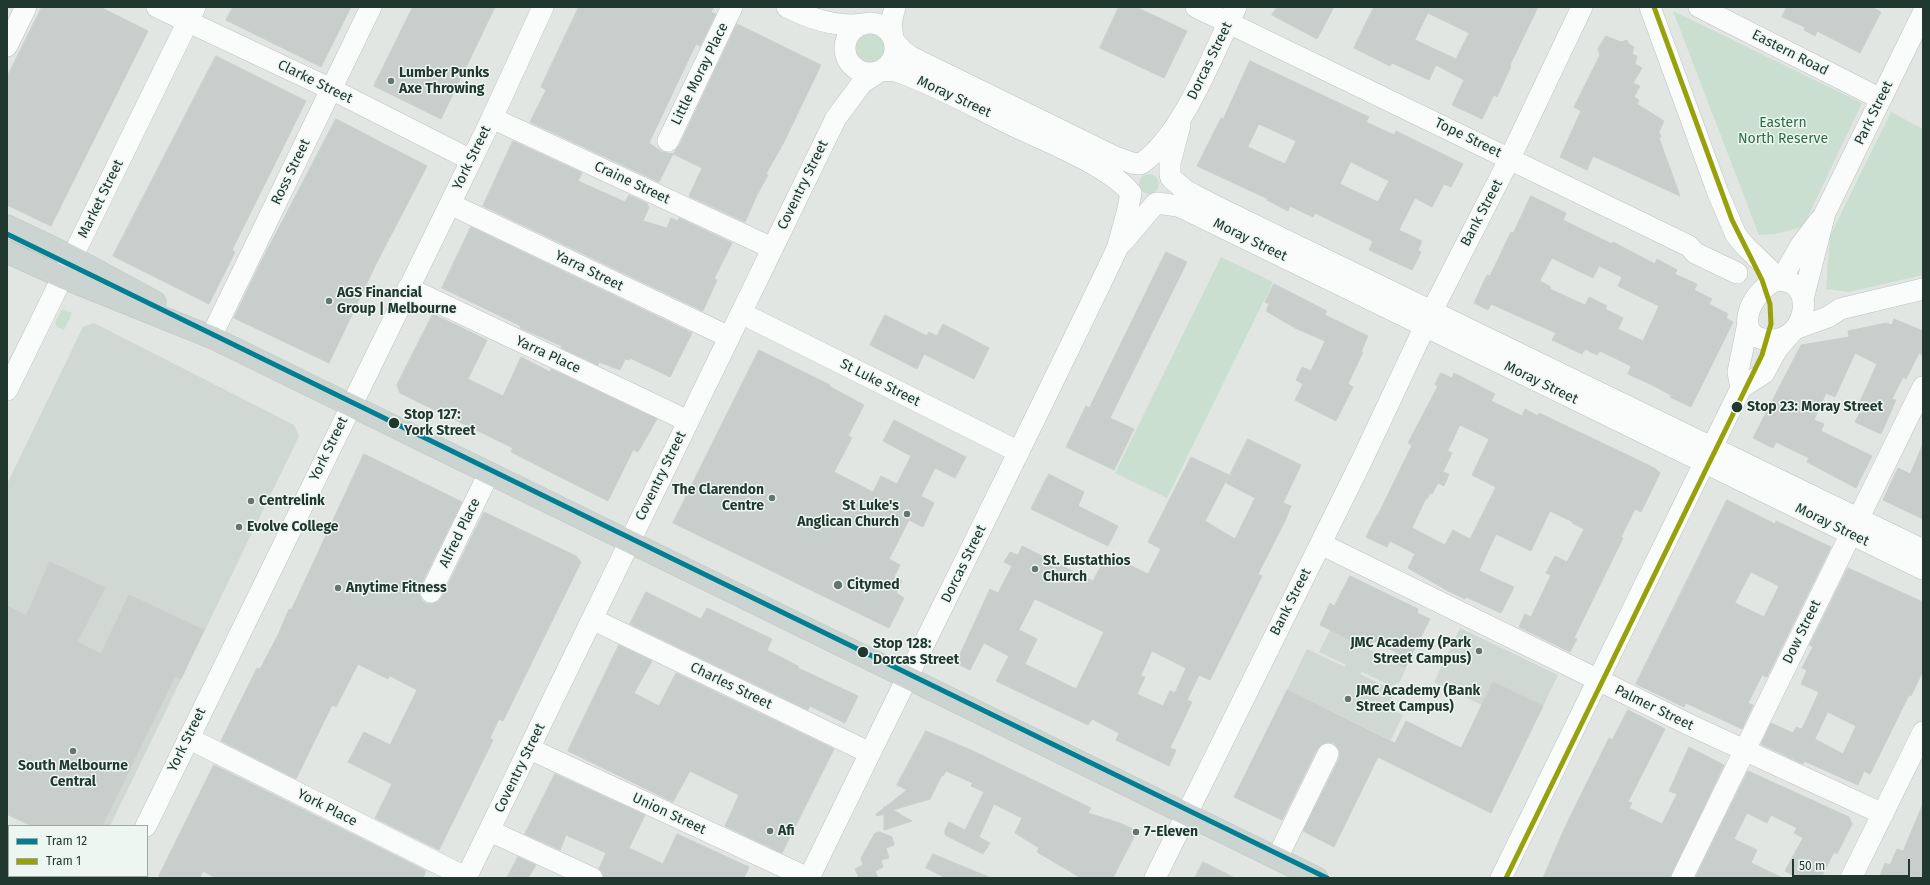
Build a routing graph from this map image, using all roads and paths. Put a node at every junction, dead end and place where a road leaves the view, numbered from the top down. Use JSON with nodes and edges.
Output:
{"nodes":[{"id":1,"x":26,"y":7,"type":"edge"},
{"id":2,"x":157,"y":7,"type":"edge"},
{"id":3,"x":371,"y":7,"type":"edge"},
{"id":4,"x":543,"y":7,"type":"edge"},
{"id":5,"x":732,"y":7,"type":"edge"},
{"id":6,"x":884,"y":7,"type":"edge"},
{"id":7,"x":895,"y":7,"type":"edge"},
{"id":8,"x":1196,"y":7,"type":"edge"},
{"id":9,"x":1582,"y":7,"type":"edge"},
{"id":10,"x":1650,"y":7,"type":"edge"},
{"id":11,"x":1699,"y":7,"type":"edge"},
{"id":12,"x":791,"y":9,"type":"edge"},
{"id":13,"x":1923,"y":13,"type":"edge"},
{"id":14,"x":192,"y":15,"type":"edge"},
{"id":15,"x":1232,"y":15,"type":"edge"},
{"id":16,"x":866,"y":24,"type":"junction"},
{"id":17,"x":894,"y":40,"type":"junction"},
{"id":18,"x":7,"y":46,"type":"edge"},
{"id":19,"x":847,"y":58,"type":"junction"},
{"id":20,"x":879,"y":72,"type":"junction"},
{"id":21,"x":331,"y":89,"type":"junction"},
{"id":22,"x":1882,"y":98,"type":"junction"},
{"id":23,"x":1183,"y":114,"type":"junction"},
{"id":24,"x":492,"y":118,"type":"junction"},
{"id":25,"x":836,"y":118,"type":"junction"},
{"id":26,"x":668,"y":141,"type":"dead end"},
{"id":27,"x":1510,"y":158,"type":"junction"},
{"id":28,"x":471,"y":160,"type":"junction"},
{"id":29,"x":1141,"y":163,"type":"junction"},
{"id":30,"x":1170,"y":176,"type":"junction"},
{"id":31,"x":1130,"y":192,"type":"junction"},
{"id":32,"x":450,"y":204,"type":"junction"},
{"id":33,"x":1156,"y":204,"type":"junction"},
{"id":34,"x":1825,"y":213,"type":"junction"},
{"id":35,"x":7,"y":226,"type":"edge"},
{"id":36,"x":1736,"y":235,"type":"junction"},
{"id":37,"x":772,"y":248,"type":"junction"},
{"id":38,"x":1117,"y":249,"type":"junction"},
{"id":39,"x":7,"y":252,"type":"edge"},
{"id":40,"x":72,"y":257,"type":"junction"},
{"id":41,"x":1737,"y":273,"type":"junction"},
{"id":42,"x":62,"y":277,"type":"junction"},
{"id":43,"x":1781,"y":280,"type":"junction"},
{"id":44,"x":408,"y":288,"type":"junction"},
{"id":45,"x":1923,"y":289,"type":"edge"},
{"id":46,"x":1803,"y":299,"type":"junction"},
{"id":47,"x":1840,"y":309,"type":"junction"},
{"id":48,"x":741,"y":313,"type":"junction"},
{"id":49,"x":1428,"y":318,"type":"junction"},
{"id":50,"x":1748,"y":319,"type":"junction"},
{"id":51,"x":1794,"y":330,"type":"junction"},
{"id":52,"x":210,"y":336,"type":"junction"},
{"id":53,"x":729,"y":337,"type":"junction"},
{"id":54,"x":1923,"y":387,"type":"edge"},
{"id":55,"x":1741,"y":388,"type":"junction"},
{"id":56,"x":7,"y":390,"type":"edge"},
{"id":57,"x":351,"y":405,"type":"junction"},
{"id":58,"x":688,"y":421,"type":"junction"},
{"id":59,"x":1018,"y":452,"type":"junction"},
{"id":60,"x":1708,"y":455,"type":"junction"},
{"id":61,"x":489,"y":473,"type":"junction"},
{"id":62,"x":1855,"y":526,"type":"junction"},
{"id":63,"x":630,"y":542,"type":"junction"},
{"id":64,"x":1320,"y":544,"type":"junction"},
{"id":65,"x":1923,"y":550,"type":"edge"},
{"id":66,"x":1923,"y":569,"type":"edge"},
{"id":67,"x":431,"y":592,"type":"dead end"},
{"id":68,"x":592,"y":619,"type":"junction"},
{"id":69,"x":907,"y":677,"type":"junction"},
{"id":70,"x":1599,"y":680,"type":"junction"},
{"id":71,"x":1923,"y":732,"type":"edge"},
{"id":72,"x":188,"y":738,"type":"junction"},
{"id":73,"x":530,"y":749,"type":"junction"},
{"id":74,"x":1744,"y":750,"type":"junction"},
{"id":75,"x":870,"y":753,"type":"junction"},
{"id":76,"x":1328,"y":754,"type":"dead end"},
{"id":77,"x":1187,"y":814,"type":"junction"},
{"id":78,"x":1883,"y":814,"type":"junction"},
{"id":79,"x":146,"y":825,"type":"edge"},
{"id":80,"x":490,"y":831,"type":"junction"},
{"id":81,"x":1277,"y":858,"type":"junction"},
{"id":82,"x":467,"y":878,"type":"edge"},
{"id":83,"x":592,"y":878,"type":"edge"},
{"id":84,"x":809,"y":878,"type":"edge"},
{"id":85,"x":1155,"y":878,"type":"edge"},
{"id":86,"x":1318,"y":878,"type":"edge"},
{"id":87,"x":1501,"y":878,"type":"edge"},
{"id":88,"x":1682,"y":878,"type":"edge"},
{"id":89,"x":1852,"y":878,"type":"edge"}],
"edges":[{"from":1,"to":18,"type":"street"},
{"from":2,"to":14,"type":"street","name":"Clarke Street"},
{"from":3,"to":21,"type":"street","name":"Ross Street"},
{"from":4,"to":24,"type":"street","name":"York Street"},
{"from":5,"to":26,"type":"street","name":"Little Moray Place"},
{"from":6,"to":16,"type":"street"},
{"from":7,"to":17,"type":"street"},
{"from":8,"to":15,"type":"street","name":"Tope Street"},
{"from":9,"to":27,"type":"street","name":"Bank Street"},
{"from":10,"to":36,"type":"street"},
{"from":11,"to":22,"type":"street","name":"Eastern Road"},
{"from":12,"to":16,"type":"street"},
{"from":12,"to":19,"type":"street"},
{"from":13,"to":22,"type":"street","name":"Park Street"},
{"from":14,"to":21,"type":"street","name":"Clarke Street"},
{"from":14,"to":40,"type":"street","name":"Market Street"},
{"from":15,"to":23,"type":"street","name":"Dorcas Street"},
{"from":15,"to":27,"type":"street","name":"Tope Street"},
{"from":16,"to":17,"type":"street"},
{"from":16,"to":19,"type":"street"},
{"from":17,"to":20,"type":"street"},
{"from":17,"to":29,"type":"street","name":"Moray Street"},
{"from":19,"to":20,"type":"street"},
{"from":19,"to":25,"type":"street","name":"Coventry Street"},
{"from":20,"to":25,"type":"street","name":"Coventry Street"},
{"from":20,"to":31,"type":"street","name":"Moray Street"},
{"from":21,"to":28,"type":"street","name":"Clarke Street"},
{"from":21,"to":52,"type":"street","name":"Ross Street"},
{"from":22,"to":34,"type":"street","name":"Park Street"},
{"from":23,"to":29,"type":"street","name":"Dorcas Street"},
{"from":23,"to":30,"type":"street","name":"Dorcas Street"},
{"from":24,"to":28,"type":"street","name":"York Street"},
{"from":24,"to":37,"type":"street","name":"Craine Street"},
{"from":25,"to":37,"type":"street","name":"Coventry Street"},
{"from":27,"to":41,"type":"street","name":"Tope Street"},
{"from":27,"to":49,"type":"street","name":"Bank Street"},
{"from":28,"to":32,"type":"street","name":"York Street"},
{"from":29,"to":30,"type":"street"},
{"from":29,"to":31,"type":"street"},
{"from":30,"to":33,"type":"street"},
{"from":30,"to":49,"type":"street","name":"Moray Street"},
{"from":31,"to":33,"type":"street"},
{"from":31,"to":38,"type":"street","name":"Dorcas Street"},
{"from":32,"to":44,"type":"street","name":"York Street"},
{"from":32,"to":53,"type":"street","name":"Yarra Street"},
{"from":33,"to":38,"type":"street","name":"Dorcas Street"},
{"from":33,"to":49,"type":"street","name":"Moray Street"},
{"from":34,"to":43,"type":"street","name":"Park Street"},
{"from":34,"to":46,"type":"street","name":"Park Street"},
{"from":35,"to":40,"type":"main road"},
{"from":36,"to":41,"type":"street"},
{"from":36,"to":43,"type":"street"},
{"from":37,"to":48,"type":"street","name":"Coventry Street"},
{"from":38,"to":59,"type":"street","name":"Dorcas Street"},
{"from":39,"to":42,"type":"main road"},
{"from":40,"to":42,"type":"street","name":"Market Street"},
{"from":40,"to":52,"type":"main road"},
{"from":41,"to":50,"type":"street"},
{"from":42,"to":52,"type":"main road"},
{"from":42,"to":56,"type":"street","name":"Market Street"},
{"from":43,"to":46,"type":"street"},
{"from":43,"to":50,"type":"street"},
{"from":44,"to":57,"type":"street","name":"York Street"},
{"from":44,"to":58,"type":"street","name":"Yarra Place"},
{"from":45,"to":47,"type":"street"},
{"from":46,"to":47,"type":"street"},
{"from":46,"to":51,"type":"street"},
{"from":47,"to":51,"type":"street"},
{"from":48,"to":53,"type":"street","name":"Coventry Street"},
{"from":48,"to":59,"type":"street","name":"St Luke Street"},
{"from":49,"to":60,"type":"street","name":"Moray Street"},
{"from":49,"to":64,"type":"street","name":"Bank Street"},
{"from":50,"to":51,"type":"street"},
{"from":50,"to":55,"type":"street"},
{"from":51,"to":55,"type":"street"},
{"from":52,"to":57,"type":"main road"},
{"from":53,"to":58,"type":"street","name":"Coventry Street"},
{"from":54,"to":62,"type":"street","name":"Dow Street"},
{"from":55,"to":60,"type":"street"},
{"from":57,"to":61,"type":"main road"},
{"from":57,"to":72,"type":"street","name":"York Street"},
{"from":58,"to":63,"type":"street","name":"Coventry Street"},
{"from":59,"to":69,"type":"street","name":"Dorcas Street"},
{"from":60,"to":62,"type":"street","name":"Moray Street"},
{"from":60,"to":70,"type":"street"},
{"from":61,"to":63,"type":"main road"},
{"from":61,"to":67,"type":"street","name":"Alfred Place"},
{"from":62,"to":65,"type":"street","name":"Moray Street"},
{"from":62,"to":66,"type":"street","name":"Moray Street"},
{"from":62,"to":74,"type":"street","name":"Dow Street"},
{"from":63,"to":68,"type":"street","name":"Coventry Street"},
{"from":63,"to":69,"type":"main road"},
{"from":64,"to":70,"type":"street","name":"Palmer Street"},
{"from":64,"to":77,"type":"street","name":"Bank Street"},
{"from":68,"to":73,"type":"street","name":"Coventry Street"},
{"from":68,"to":75,"type":"street","name":"Charles Street"},
{"from":69,"to":75,"type":"street","name":"Dorcas Street"},
{"from":69,"to":77,"type":"main road"},
{"from":70,"to":74,"type":"street","name":"Palmer Street"},
{"from":70,"to":87,"type":"street"},
{"from":71,"to":78,"type":"street"},
{"from":72,"to":79,"type":"street","name":"York Street"},
{"from":72,"to":82,"type":"street","name":"York Place"},
{"from":73,"to":80,"type":"street","name":"Coventry Street"},
{"from":73,"to":84,"type":"street","name":"Union Street"},
{"from":74,"to":78,"type":"street","name":"Palmer Street"},
{"from":74,"to":88,"type":"street","name":"Dow Street"},
{"from":75,"to":84,"type":"street","name":"Dorcas Street"},
{"from":76,"to":81,"type":"street"},
{"from":77,"to":81,"type":"main road"},
{"from":77,"to":85,"type":"street","name":"Bank Street"},
{"from":78,"to":89,"type":"street"},
{"from":80,"to":82,"type":"street","name":"Coventry Street"},
{"from":80,"to":83,"type":"street"},
{"from":81,"to":86,"type":"main road"}]}
